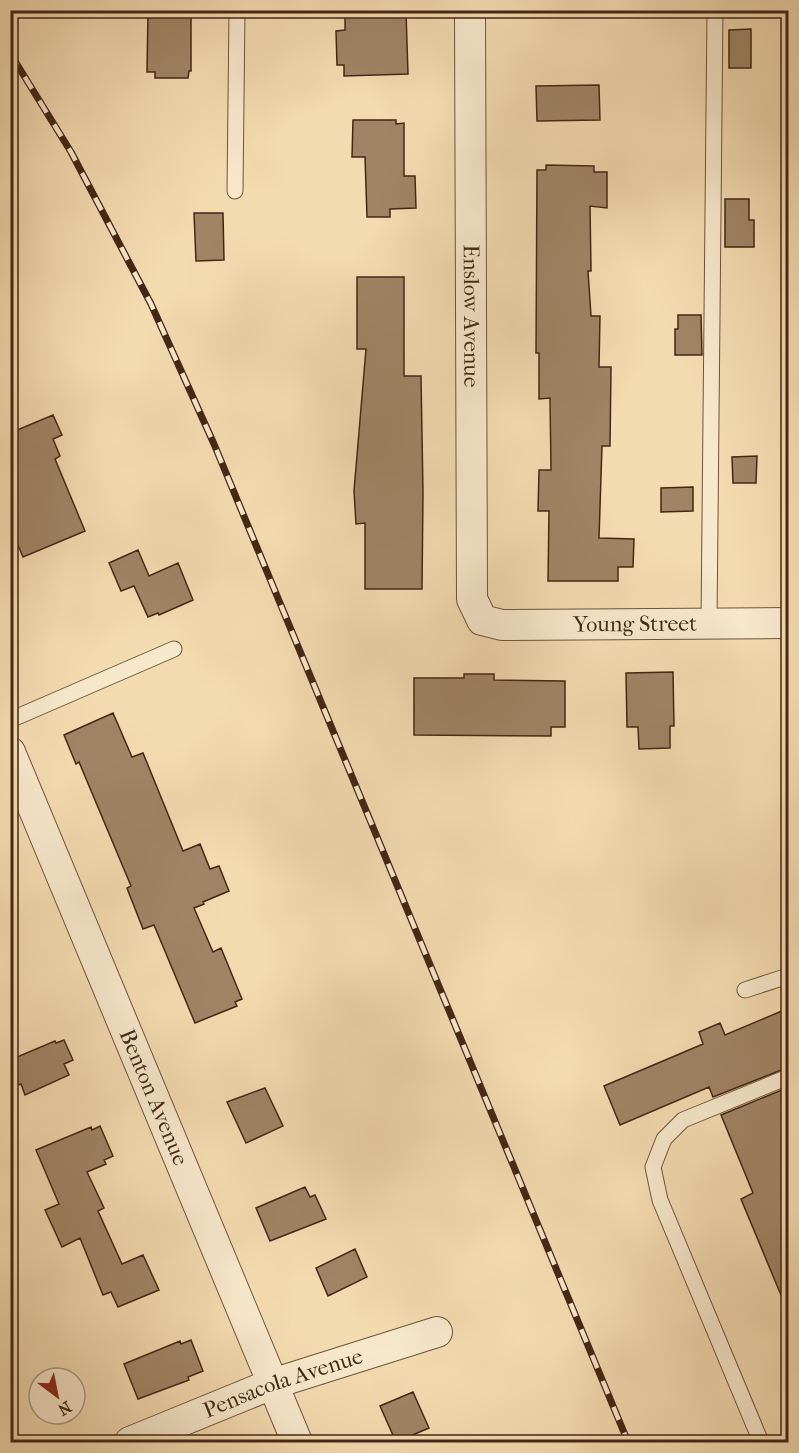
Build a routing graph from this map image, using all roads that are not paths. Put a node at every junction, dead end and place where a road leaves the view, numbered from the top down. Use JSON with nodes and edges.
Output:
{"nodes":[{"id":1,"x":237,"y":10,"type":"edge"},
{"id":2,"x":470,"y":10,"type":"edge"},
{"id":3,"x":715,"y":10,"type":"edge"},
{"id":4,"x":235,"y":191,"type":"dead end"},
{"id":5,"x":482,"y":620,"type":"joint"},
{"id":6,"x":709,"y":623,"type":"junction"},
{"id":7,"x":789,"y":623,"type":"edge"},
{"id":8,"x":174,"y":649,"type":"dead end"},
{"id":9,"x":10,"y":720,"type":"edge"},
{"id":10,"x":10,"y":752,"type":"edge"},
{"id":11,"x":789,"y":976,"type":"edge"},
{"id":12,"x":745,"y":990,"type":"dead end"},
{"id":13,"x":789,"y":1077,"type":"edge"},
{"id":14,"x":437,"y":1332,"type":"dead end"},
{"id":15,"x":272,"y":1384,"type":"junction"},
{"id":16,"x":130,"y":1443,"type":"edge"},
{"id":17,"x":297,"y":1443,"type":"edge"},
{"id":18,"x":760,"y":1443,"type":"edge"}],
"edges":[{"from":1,"to":4,"type":"lane"},
{"from":2,"to":5,"type":"street","name":"Enslow Avenue"},
{"from":3,"to":6,"type":"lane"},
{"from":5,"to":6,"type":"street","name":"Young Street"},
{"from":6,"to":7,"type":"street","name":"Young Street"},
{"from":8,"to":9,"type":"lane"},
{"from":10,"to":15,"type":"street","name":"Benton Avenue"},
{"from":11,"to":12,"type":"lane"},
{"from":13,"to":18,"type":"lane"},
{"from":14,"to":15,"type":"street","name":"Pensacola Avenue"},
{"from":15,"to":16,"type":"street","name":"Pensacola Avenue"},
{"from":15,"to":17,"type":"street","name":"Benton Avenue"}]}
